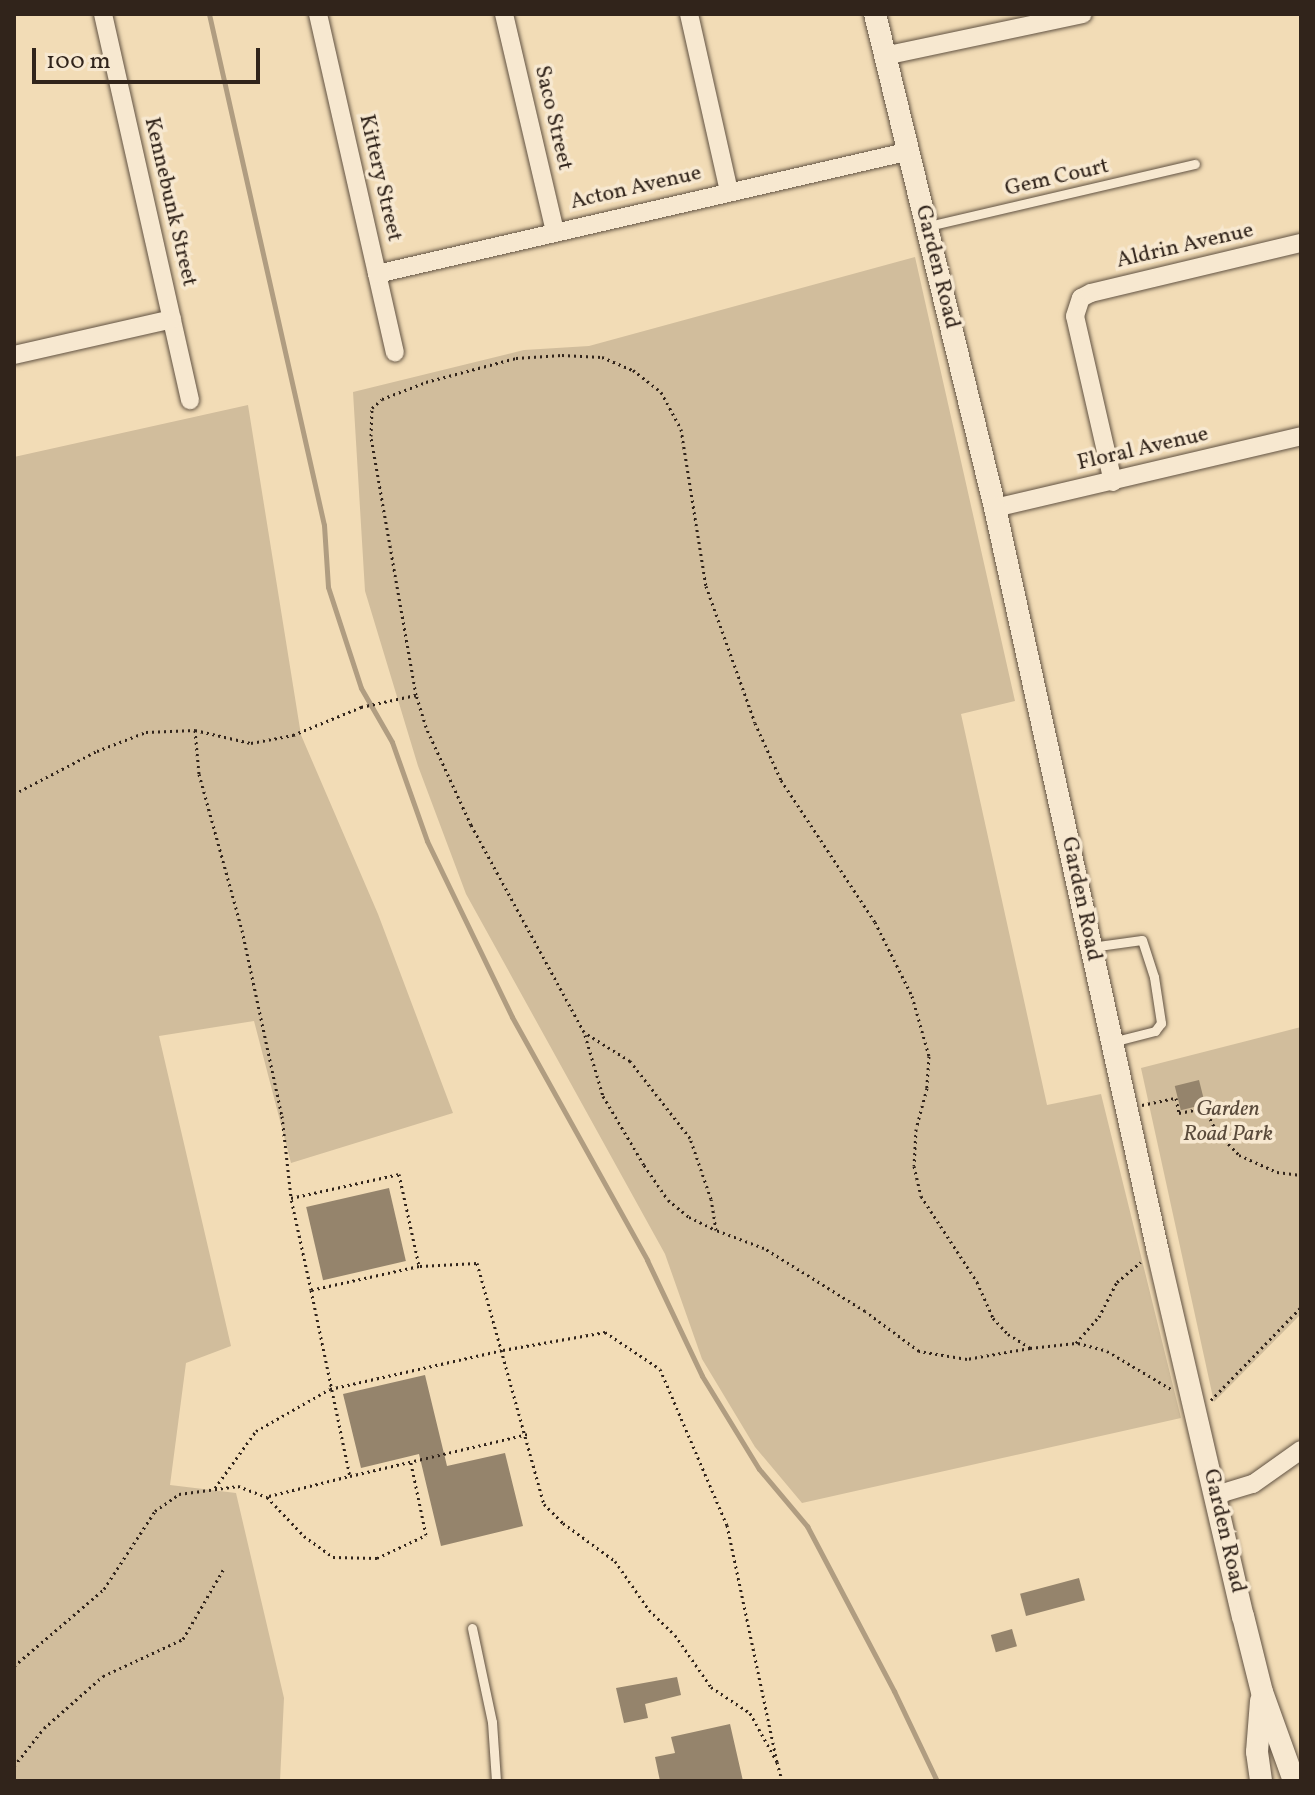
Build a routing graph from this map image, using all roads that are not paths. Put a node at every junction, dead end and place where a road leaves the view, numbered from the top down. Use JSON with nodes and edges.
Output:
{"nodes":[{"id":1,"x":103,"y":14,"type":"edge"},
{"id":2,"x":318,"y":14,"type":"edge"},
{"id":3,"x":504,"y":14,"type":"edge"},
{"id":4,"x":689,"y":14,"type":"edge"},
{"id":5,"x":875,"y":14,"type":"edge"},
{"id":6,"x":1083,"y":14,"type":"edge"},
{"id":7,"x":884,"y":56,"type":"junction"},
{"id":8,"x":906,"y":152,"type":"junction"},
{"id":9,"x":1195,"y":164,"type":"dead end"},
{"id":10,"x":729,"y":191,"type":"junction"},
{"id":11,"x":928,"y":226,"type":"junction"},
{"id":12,"x":555,"y":232,"type":"junction"},
{"id":13,"x":1301,"y":243,"type":"edge"},
{"id":14,"x":377,"y":274,"type":"junction"},
{"id":15,"x":172,"y":319,"type":"junction"},
{"id":16,"x":395,"y":352,"type":"dead end"},
{"id":17,"x":14,"y":355,"type":"edge"},
{"id":18,"x":190,"y":400,"type":"dead end"},
{"id":19,"x":1301,"y":436,"type":"edge"},
{"id":20,"x":1113,"y":482,"type":"junction"},
{"id":21,"x":995,"y":508,"type":"junction"},
{"id":22,"x":1091,"y":947,"type":"junction"},
{"id":23,"x":1112,"y":1042,"type":"junction"},
{"id":24,"x":1300,"y":1453,"type":"edge"},
{"id":25,"x":1216,"y":1495,"type":"junction"},
{"id":26,"x":472,"y":1628,"type":"dead end"},
{"id":27,"x":1262,"y":1692,"type":"junction"},
{"id":28,"x":496,"y":1781,"type":"edge"},
{"id":29,"x":1261,"y":1781,"type":"edge"},
{"id":30,"x":1294,"y":1781,"type":"edge"}],
"edges":[{"from":1,"to":15,"type":"street","name":"Kennebunk Street"},
{"from":2,"to":14,"type":"street","name":"Kittery Street"},
{"from":3,"to":12,"type":"street","name":"Saco Street"},
{"from":4,"to":10,"type":"street"},
{"from":5,"to":7,"type":"street","name":"Garden Road"},
{"from":6,"to":7,"type":"street"},
{"from":7,"to":8,"type":"street","name":"Garden Road"},
{"from":8,"to":10,"type":"street","name":"Acton Avenue"},
{"from":8,"to":11,"type":"street","name":"Garden Road"},
{"from":9,"to":11,"type":"lane","name":"Gem Court"},
{"from":10,"to":12,"type":"street","name":"Acton Avenue"},
{"from":11,"to":21,"type":"street","name":"Garden Road"},
{"from":12,"to":14,"type":"street","name":"Acton Avenue"},
{"from":13,"to":20,"type":"street","name":"Aldrin Avenue"},
{"from":14,"to":16,"type":"street","name":"Kittery Street"},
{"from":15,"to":17,"type":"street"},
{"from":15,"to":18,"type":"street","name":"Kennebunk Street"},
{"from":19,"to":20,"type":"street","name":"Floral Avenue"},
{"from":20,"to":21,"type":"street","name":"Floral Avenue"},
{"from":21,"to":22,"type":"street","name":"Garden Road"},
{"from":22,"to":23,"type":"street","name":"Garden Road"},
{"from":22,"to":23,"type":"lane"},
{"from":23,"to":25,"type":"street","name":"Garden Road"},
{"from":24,"to":25,"type":"street"},
{"from":25,"to":27,"type":"street","name":"Garden Road"},
{"from":26,"to":28,"type":"lane"},
{"from":27,"to":29,"type":"street"},
{"from":27,"to":30,"type":"street","name":"Garden Road"}]}
